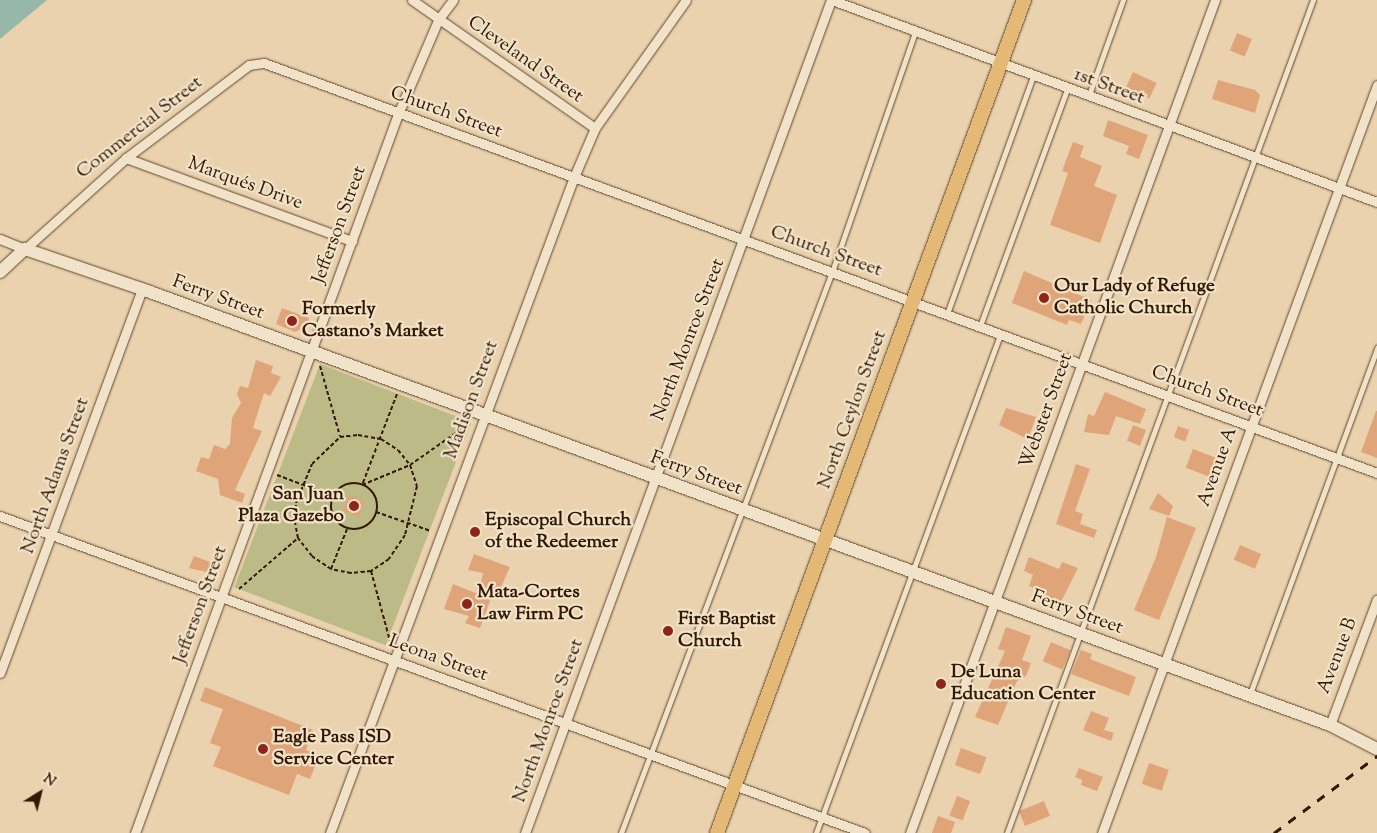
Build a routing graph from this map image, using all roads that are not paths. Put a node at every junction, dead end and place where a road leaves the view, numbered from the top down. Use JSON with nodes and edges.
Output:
{"nodes":[{"id":1,"x":412,"y":0,"type":"edge"},
{"id":2,"x":453,"y":0,"type":"edge"},
{"id":3,"x":686,"y":0,"type":"edge"},
{"id":4,"x":831,"y":0,"type":"edge"},
{"id":5,"x":1024,"y":0,"type":"edge"},
{"id":6,"x":1123,"y":0,"type":"edge"},
{"id":7,"x":1215,"y":0,"type":"edge"},
{"id":8,"x":1313,"y":0,"type":"edge"},
{"id":9,"x":438,"y":20,"type":"junction"},
{"id":10,"x":915,"y":32,"type":"junction"},
{"id":11,"x":264,"y":63,"type":"joint"},
{"id":12,"x":1000,"y":66,"type":"junction"},
{"id":13,"x":1033,"y":77,"type":"junction"},
{"id":14,"x":1377,"y":86,"type":"edge"},
{"id":15,"x":1066,"y":89,"type":"junction"},
{"id":16,"x":1088,"y":97,"type":"junction"},
{"id":17,"x":398,"y":114,"type":"junction"},
{"id":18,"x":1168,"y":125,"type":"junction"},
{"id":19,"x":595,"y":128,"type":"junction"},
{"id":20,"x":1256,"y":157,"type":"junction"},
{"id":21,"x":126,"y":158,"type":"junction"},
{"id":22,"x":574,"y":177,"type":"junction"},
{"id":23,"x":1339,"y":188,"type":"junction"},
{"id":24,"x":1377,"y":202,"type":"edge"},
{"id":25,"x":0,"y":239,"type":"edge"},
{"id":26,"x":744,"y":239,"type":"junction"},
{"id":27,"x":352,"y":241,"type":"junction"},
{"id":28,"x":25,"y":249,"type":"junction"},
{"id":29,"x":0,"y":272,"type":"edge"},
{"id":30,"x":832,"y":272,"type":"junction"},
{"id":31,"x":142,"y":289,"type":"junction"},
{"id":32,"x":912,"y":302,"type":"junction"},
{"id":33,"x":947,"y":314,"type":"junction"},
{"id":34,"x":980,"y":326,"type":"junction"},
{"id":35,"x":1000,"y":334,"type":"junction"},
{"id":36,"x":1377,"y":348,"type":"edge"},
{"id":37,"x":312,"y":353,"type":"junction"},
{"id":38,"x":1082,"y":363,"type":"junction"},
{"id":39,"x":1169,"y":396,"type":"junction"},
{"id":40,"x":478,"y":420,"type":"junction"},
{"id":41,"x":1250,"y":426,"type":"junction"},
{"id":42,"x":1336,"y":458,"type":"junction"},
{"id":43,"x":1377,"y":473,"type":"edge"},
{"id":44,"x":654,"y":478,"type":"junction"},
{"id":45,"x":740,"y":510,"type":"junction"},
{"id":46,"x":0,"y":516,"type":"edge"},
{"id":47,"x":51,"y":536,"type":"junction"},
{"id":48,"x":826,"y":542,"type":"junction"},
{"id":49,"x":912,"y":573,"type":"junction"},
{"id":50,"x":222,"y":596,"type":"junction"},
{"id":51,"x":1377,"y":599,"type":"edge"},
{"id":52,"x":995,"y":602,"type":"junction"},
{"id":53,"x":1082,"y":635,"type":"junction"},
{"id":54,"x":395,"y":661,"type":"junction"},
{"id":55,"x":1163,"y":665,"type":"junction"},
{"id":56,"x":0,"y":673,"type":"edge"},
{"id":57,"x":1249,"y":696,"type":"junction"},
{"id":58,"x":566,"y":724,"type":"junction"},
{"id":59,"x":1330,"y":725,"type":"junction"},
{"id":60,"x":1377,"y":749,"type":"edge"},
{"id":61,"x":650,"y":754,"type":"junction"},
{"id":62,"x":734,"y":784,"type":"junction"},
{"id":63,"x":822,"y":817,"type":"junction"},
{"id":64,"x":135,"y":833,"type":"edge"},
{"id":65,"x":330,"y":833,"type":"edge"},
{"id":66,"x":525,"y":833,"type":"edge"},
{"id":67,"x":621,"y":833,"type":"edge"},
{"id":68,"x":716,"y":833,"type":"edge"},
{"id":69,"x":816,"y":833,"type":"edge"},
{"id":70,"x":865,"y":833,"type":"edge"},
{"id":71,"x":910,"y":833,"type":"edge"},
{"id":72,"x":1007,"y":833,"type":"edge"},
{"id":73,"x":1102,"y":833,"type":"edge"}],
"edges":[{"from":1,"to":9,"type":"street","name":"Cleveland Street"},
{"from":2,"to":9,"type":"street","name":"Jefferson Street"},
{"from":3,"to":19,"type":"street","name":"Madison Street"},
{"from":4,"to":10,"type":"street","name":"1st Street"},
{"from":4,"to":26,"type":"street","name":"North Monroe Street"},
{"from":5,"to":12,"type":"main road","name":"North Ceylon Street"},
{"from":6,"to":16,"type":"lane"},
{"from":7,"to":18,"type":"street","name":"Webster Street"},
{"from":8,"to":20,"type":"lane"},
{"from":9,"to":17,"type":"street","name":"Jefferson Street"},
{"from":9,"to":19,"type":"street","name":"Cleveland Street"},
{"from":10,"to":12,"type":"street","name":"1st Street"},
{"from":10,"to":30,"type":"lane"},
{"from":11,"to":17,"type":"street","name":"Church Street"},
{"from":11,"to":21,"type":"street","name":"Commercial Street"},
{"from":12,"to":13,"type":"street","name":"1st Street"},
{"from":12,"to":32,"type":"main road","name":"North Ceylon Street"},
{"from":13,"to":15,"type":"street","name":"1st Street"},
{"from":13,"to":33,"type":"lane"},
{"from":14,"to":23,"type":"street","name":"Avenue A"},
{"from":15,"to":16,"type":"street","name":"1st Street"},
{"from":15,"to":34,"type":"lane"},
{"from":16,"to":18,"type":"street","name":"1st Street"},
{"from":17,"to":22,"type":"street","name":"Church Street"},
{"from":17,"to":27,"type":"street","name":"Jefferson Street"},
{"from":18,"to":20,"type":"street","name":"1st Street"},
{"from":18,"to":38,"type":"street","name":"Webster Street"},
{"from":19,"to":22,"type":"street","name":"Madison Street"},
{"from":20,"to":23,"type":"street","name":"1st Street"},
{"from":20,"to":39,"type":"lane"},
{"from":21,"to":27,"type":"street","name":"Marqués Drive"},
{"from":21,"to":28,"type":"street","name":"Commercial Street"},
{"from":22,"to":26,"type":"street","name":"Church Street"},
{"from":22,"to":40,"type":"street","name":"Madison Street"},
{"from":23,"to":24,"type":"street","name":"1st Street"},
{"from":23,"to":41,"type":"street","name":"Avenue A"},
{"from":25,"to":28,"type":"street","name":"Ferry Street"},
{"from":26,"to":30,"type":"street","name":"Church Street"},
{"from":26,"to":44,"type":"street","name":"North Monroe Street"},
{"from":27,"to":37,"type":"street","name":"Jefferson Street"},
{"from":28,"to":29,"type":"street","name":"Commercial Street"},
{"from":28,"to":31,"type":"street","name":"Ferry Street"},
{"from":30,"to":32,"type":"street","name":"Church Street"},
{"from":30,"to":45,"type":"lane"},
{"from":31,"to":37,"type":"street","name":"Ferry Street"},
{"from":31,"to":47,"type":"street","name":"North Adams Street"},
{"from":32,"to":33,"type":"street","name":"Church Street"},
{"from":32,"to":48,"type":"main road","name":"North Ceylon Street"},
{"from":33,"to":34,"type":"street","name":"Church Street"},
{"from":34,"to":35,"type":"street","name":"Church Street"},
{"from":35,"to":38,"type":"street","name":"Church Street"},
{"from":35,"to":49,"type":"lane"},
{"from":36,"to":42,"type":"lane"},
{"from":37,"to":40,"type":"street","name":"Ferry Street"},
{"from":37,"to":50,"type":"street","name":"Jefferson Street"},
{"from":38,"to":39,"type":"street","name":"Church Street"},
{"from":38,"to":52,"type":"street","name":"Webster Street"},
{"from":39,"to":41,"type":"street","name":"Church Street"},
{"from":39,"to":53,"type":"lane"},
{"from":40,"to":44,"type":"street","name":"Ferry Street"},
{"from":40,"to":54,"type":"street","name":"Madison Street"},
{"from":41,"to":42,"type":"street","name":"Church Street"},
{"from":41,"to":55,"type":"street","name":"Avenue A"},
{"from":42,"to":43,"type":"street","name":"Church Street"},
{"from":42,"to":57,"type":"lane"},
{"from":44,"to":45,"type":"street","name":"Ferry Street"},
{"from":44,"to":58,"type":"street","name":"North Monroe Street"},
{"from":45,"to":48,"type":"street","name":"Ferry Street"},
{"from":45,"to":61,"type":"lane"},
{"from":46,"to":47,"type":"street","name":"Leona Street"},
{"from":47,"to":50,"type":"street","name":"Leona Street"},
{"from":47,"to":56,"type":"street","name":"North Adams Street"},
{"from":48,"to":49,"type":"street","name":"Ferry Street"},
{"from":48,"to":62,"type":"main road","name":"North Ceylon Street"},
{"from":49,"to":52,"type":"street","name":"Ferry Street"},
{"from":49,"to":63,"type":"lane"},
{"from":50,"to":54,"type":"street","name":"Leona Street"},
{"from":50,"to":64,"type":"street","name":"Jefferson Street"},
{"from":51,"to":59,"type":"street","name":"Avenue B"},
{"from":52,"to":53,"type":"street","name":"Ferry Street"},
{"from":52,"to":71,"type":"street","name":"Webster Street"},
{"from":53,"to":55,"type":"street","name":"Ferry Street"},
{"from":53,"to":72,"type":"lane"},
{"from":54,"to":58,"type":"street","name":"Leona Street"},
{"from":54,"to":65,"type":"street","name":"Madison Street"},
{"from":55,"to":57,"type":"street","name":"Ferry Street"},
{"from":55,"to":73,"type":"street","name":"Avenue A"},
{"from":57,"to":59,"type":"street","name":"Ferry Street"},
{"from":58,"to":61,"type":"street","name":"Leona Street"},
{"from":58,"to":66,"type":"street","name":"North Monroe Street"},
{"from":59,"to":60,"type":"street","name":"Ferry Street"},
{"from":61,"to":62,"type":"street","name":"Leona Street"},
{"from":61,"to":67,"type":"lane"},
{"from":62,"to":63,"type":"street","name":"Leona Street"},
{"from":62,"to":68,"type":"main road","name":"North Ceylon Street"},
{"from":63,"to":69,"type":"lane"},
{"from":63,"to":70,"type":"street","name":"Leona Street"}]}
